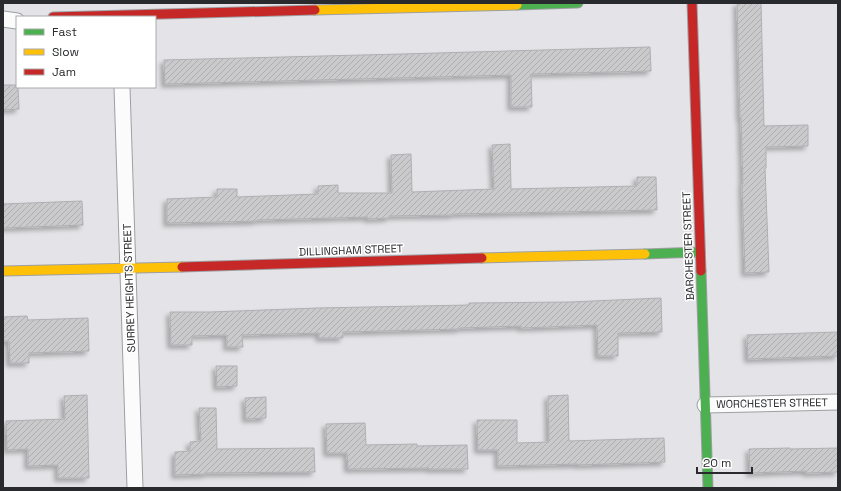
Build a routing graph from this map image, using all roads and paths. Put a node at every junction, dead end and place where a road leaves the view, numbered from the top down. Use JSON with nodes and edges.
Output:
{"nodes":[{"id":1,"x":578,"y":3,"type":"edge"},
{"id":2,"x":692,"y":3,"type":"edge"},
{"id":3,"x":120,"y":16,"type":"edge"},
{"id":4,"x":3,"y":19,"type":"edge"},
{"id":5,"x":16,"y":21,"type":"edge"},
{"id":6,"x":122,"y":88,"type":"edge"},
{"id":7,"x":700,"y":252,"type":"junction"},
{"id":8,"x":128,"y":268,"type":"junction"},
{"id":9,"x":3,"y":271,"type":"edge"},
{"id":10,"x":838,"y":402,"type":"edge"},
{"id":11,"x":705,"y":405,"type":"junction"},
{"id":12,"x":135,"y":488,"type":"edge"},
{"id":13,"x":708,"y":488,"type":"edge"}],
"edges":[{"from":1,"to":3,"type":"street"},
{"from":2,"to":7,"type":"street","name":"BARCHESTER STREET"},
{"from":4,"to":5,"type":"street"},
{"from":6,"to":8,"type":"street","name":"SURREY HEIGHTS STREET"},
{"from":7,"to":8,"type":"street","name":"DILLINGHAM STREET"},
{"from":7,"to":11,"type":"street","name":"BARCHESTER STREET"},
{"from":8,"to":9,"type":"street","name":"DILLINGHAM STREET"},
{"from":8,"to":12,"type":"street","name":"SURREY HEIGHTS STREET"},
{"from":10,"to":11,"type":"street","name":"WORCHESTER STREET"},
{"from":11,"to":13,"type":"street","name":"BARCHESTER STREET"}]}
